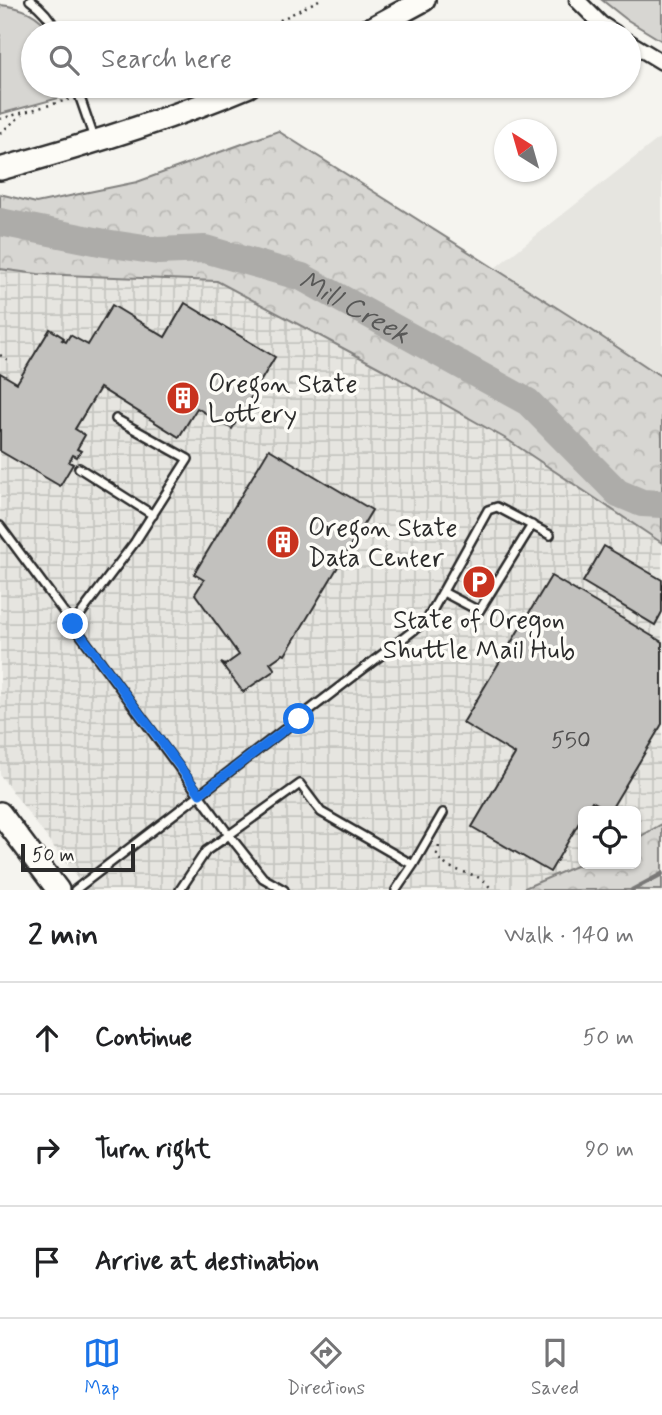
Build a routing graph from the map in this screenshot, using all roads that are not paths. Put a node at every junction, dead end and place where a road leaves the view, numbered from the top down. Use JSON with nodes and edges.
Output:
{"nodes":[{"id":1,"x":30,"y":0,"type":"edge"},
{"id":2,"x":424,"y":0,"type":"edge"},
{"id":3,"x":577,"y":0,"type":"edge"},
{"id":4,"x":52,"y":21,"type":"edge"},
{"id":5,"x":385,"y":21,"type":"edge"},
{"id":6,"x":598,"y":21,"type":"edge"},
{"id":7,"x":641,"y":49,"type":"edge"},
{"id":8,"x":662,"y":62,"type":"edge"},
{"id":9,"x":79,"y":98,"type":"edge"},
{"id":10,"x":218,"y":98,"type":"edge"},
{"id":11,"x":95,"y":142,"type":"junction"},
{"id":12,"x":0,"y":169,"type":"edge"},
{"id":13,"x":116,"y":419,"type":"dead end"},
{"id":14,"x":79,"y":468,"type":"dead end"},
{"id":15,"x":153,"y":515,"type":"junction"},
{"id":16,"x":532,"y":525,"type":"junction"},
{"id":17,"x":0,"y":526,"type":"edge"},
{"id":18,"x":550,"y":535,"type":"dead end"},
{"id":19,"x":443,"y":592,"type":"junction"},
{"id":20,"x":73,"y":624,"type":"junction"},
{"id":21,"x":200,"y":794,"type":"junction"},
{"id":22,"x":0,"y":813,"type":"edge"},
{"id":23,"x":443,"y":813,"type":"dead end"},
{"id":24,"x":229,"y":835,"type":"junction"},
{"id":25,"x":413,"y":865,"type":"junction"},
{"id":26,"x":58,"y":890,"type":"edge"},
{"id":27,"x":75,"y":890,"type":"edge"},
{"id":28,"x":180,"y":890,"type":"edge"},
{"id":29,"x":284,"y":890,"type":"edge"},
{"id":30,"x":396,"y":890,"type":"edge"}],
"edges":[{"from":1,"to":4,"type":"lane"},
{"from":2,"to":5,"type":"main road"},
{"from":3,"to":6,"type":"street"},
{"from":7,"to":8,"type":"street"},
{"from":9,"to":11,"type":"lane"},
{"from":10,"to":11,"type":"main road"},
{"from":11,"to":12,"type":"main road"},
{"from":13,"to":15,"type":"lane"},
{"from":14,"to":15,"type":"lane"},
{"from":15,"to":20,"type":"lane"},
{"from":16,"to":18,"type":"lane"},
{"from":16,"to":19,"type":"lane"},
{"from":16,"to":19,"type":"lane"},
{"from":17,"to":20,"type":"lane"},
{"from":19,"to":21,"type":"lane"},
{"from":20,"to":21,"type":"lane"},
{"from":21,"to":24,"type":"lane"},
{"from":21,"to":27,"type":"lane"},
{"from":22,"to":26,"type":"main road"},
{"from":23,"to":25,"type":"lane"},
{"from":24,"to":25,"type":"lane"},
{"from":24,"to":28,"type":"lane"},
{"from":24,"to":29,"type":"lane"},
{"from":25,"to":30,"type":"lane"}]}
